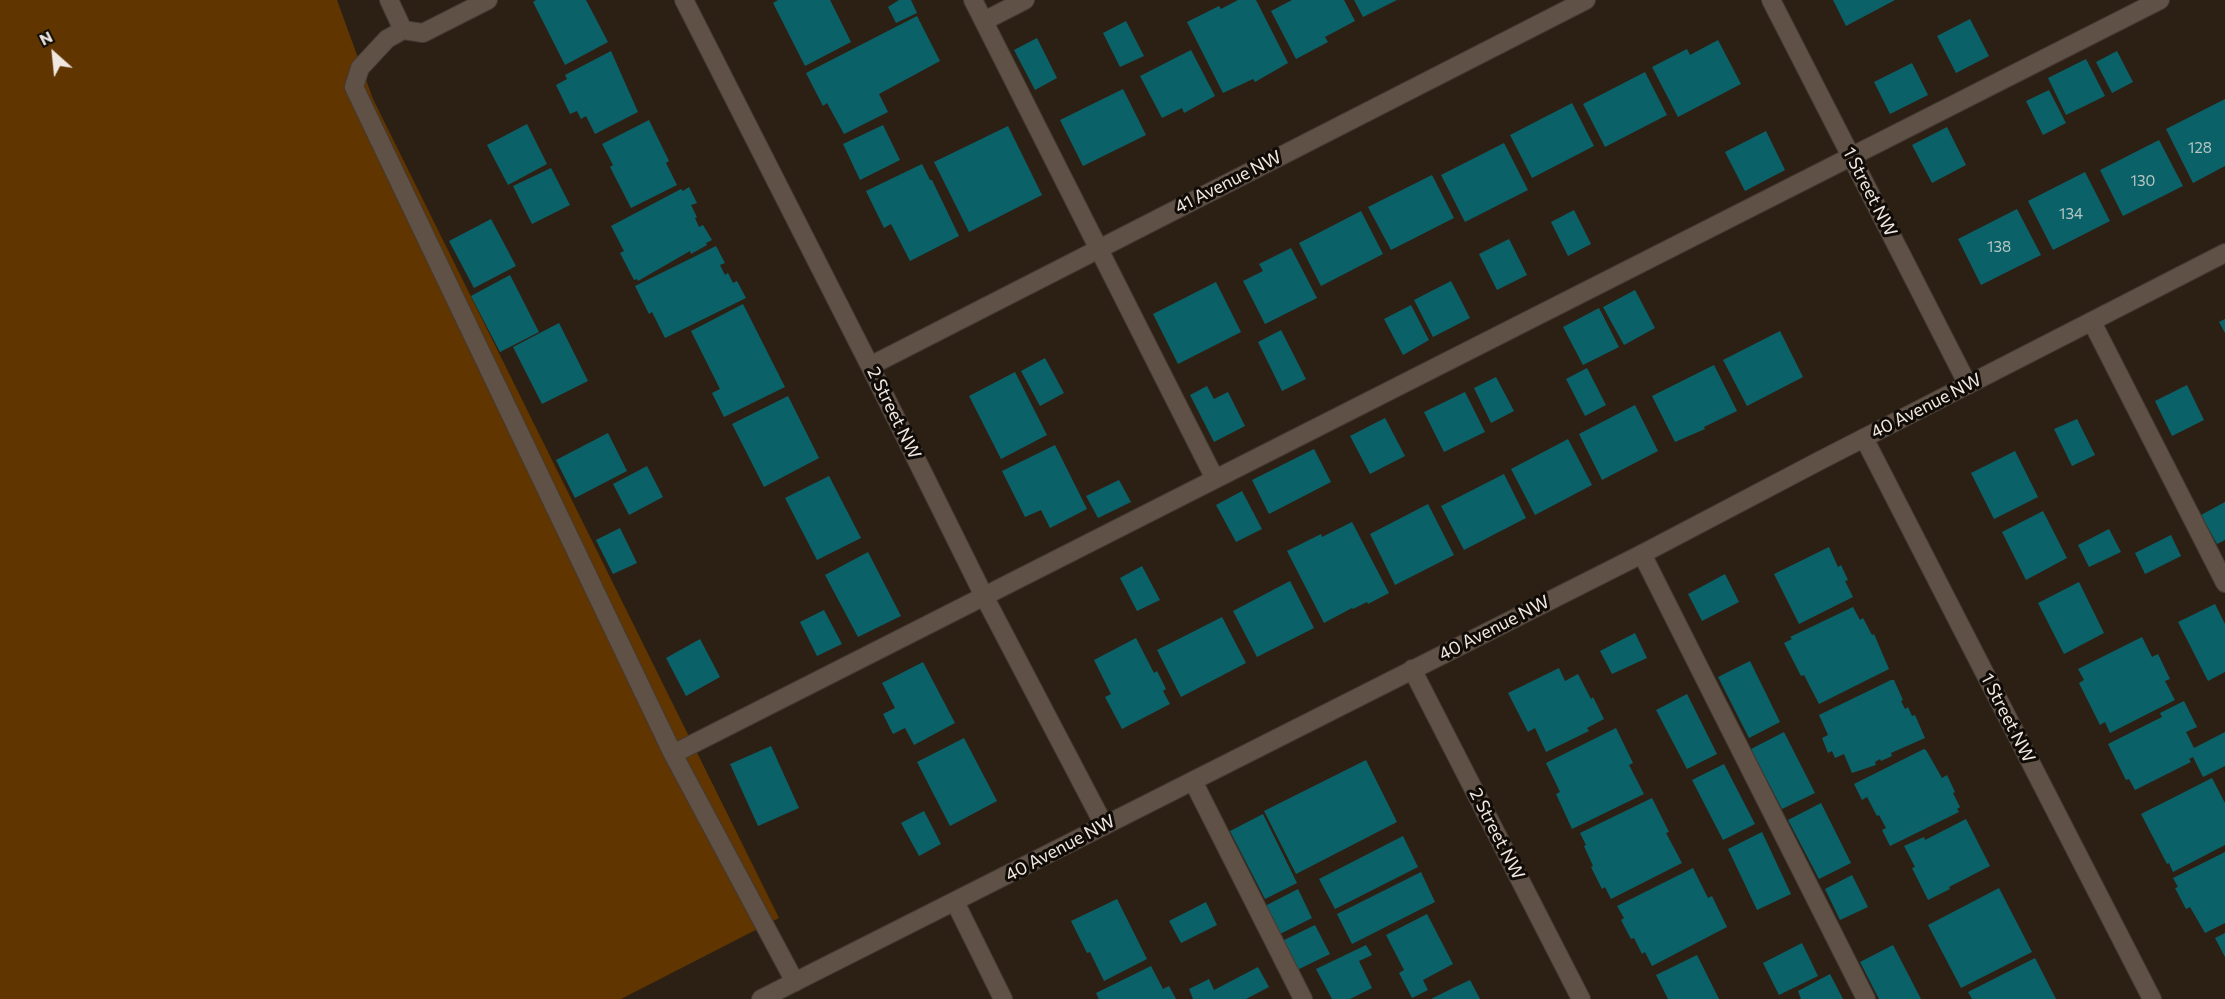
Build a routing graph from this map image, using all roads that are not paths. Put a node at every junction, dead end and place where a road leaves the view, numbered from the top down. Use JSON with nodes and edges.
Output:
{"nodes":[{"id":1,"x":389,"y":0,"type":"edge"},
{"id":2,"x":488,"y":0,"type":"edge"},
{"id":3,"x":684,"y":0,"type":"edge"},
{"id":4,"x":973,"y":0,"type":"edge"},
{"id":5,"x":1024,"y":0,"type":"edge"},
{"id":6,"x":1586,"y":0,"type":"edge"},
{"id":7,"x":1771,"y":0,"type":"edge"},
{"id":8,"x":2160,"y":0,"type":"edge"},
{"id":9,"x":984,"y":21,"type":"junction"},
{"id":10,"x":403,"y":30,"type":"junction"},
{"id":11,"x":1852,"y":156,"type":"junction"},
{"id":12,"x":1098,"y":248,"type":"junction"},
{"id":13,"x":2225,"y":253,"type":"edge"},
{"id":14,"x":2092,"y":322,"type":"junction"},
{"id":15,"x":870,"y":366,"type":"junction"},
{"id":16,"x":1968,"y":385,"type":"junction"},
{"id":17,"x":1864,"y":438,"type":"junction"},
{"id":18,"x":1215,"y":479,"type":"junction"},
{"id":19,"x":1642,"y":554,"type":"junction"},
{"id":20,"x":2225,"y":583,"type":"edge"},
{"id":21,"x":984,"y":596,"type":"junction"},
{"id":22,"x":1412,"y":669,"type":"junction"},
{"id":23,"x":673,"y":754,"type":"junction"},
{"id":24,"x":1193,"y":781,"type":"junction"},
{"id":25,"x":1104,"y":825,"type":"junction"},
{"id":26,"x":955,"y":902,"type":"junction"},
{"id":27,"x":795,"y":982,"type":"junction"},
{"id":28,"x":760,"y":999,"type":"edge"},
{"id":29,"x":1003,"y":999,"type":"edge"},
{"id":30,"x":1303,"y":999,"type":"edge"},
{"id":31,"x":1581,"y":999,"type":"edge"},
{"id":32,"x":1866,"y":999,"type":"edge"},
{"id":33,"x":2152,"y":999,"type":"edge"}],
"edges":[{"from":1,"to":10,"type":"street"},
{"from":2,"to":10,"type":"street"},
{"from":3,"to":15,"type":"street","name":"2 Street NW"},
{"from":4,"to":9,"type":"street"},
{"from":5,"to":9,"type":"street"},
{"from":6,"to":12,"type":"street","name":"41 Avenue NW"},
{"from":7,"to":11,"type":"street","name":"1 Street NW"},
{"from":8,"to":11,"type":"street"},
{"from":9,"to":12,"type":"street"},
{"from":10,"to":23,"type":"street"},
{"from":11,"to":16,"type":"street","name":"1 Street NW"},
{"from":11,"to":18,"type":"street"},
{"from":12,"to":15,"type":"street","name":"41 Avenue NW"},
{"from":12,"to":18,"type":"street"},
{"from":13,"to":14,"type":"street","name":"40 Avenue NW"},
{"from":14,"to":16,"type":"street","name":"40 Avenue NW"},
{"from":14,"to":20,"type":"street"},
{"from":15,"to":21,"type":"street","name":"2 Street NW"},
{"from":16,"to":17,"type":"street","name":"40 Avenue NW"},
{"from":17,"to":19,"type":"street","name":"40 Avenue NW"},
{"from":17,"to":33,"type":"street","name":"1 Street NW"},
{"from":18,"to":21,"type":"street"},
{"from":19,"to":22,"type":"street","name":"40 Avenue NW"},
{"from":19,"to":32,"type":"street"},
{"from":21,"to":23,"type":"street"},
{"from":21,"to":25,"type":"street","name":"2 Street NW"},
{"from":22,"to":24,"type":"street","name":"40 Avenue NW"},
{"from":22,"to":31,"type":"street","name":"2 Street NW"},
{"from":23,"to":27,"type":"street"},
{"from":24,"to":25,"type":"street","name":"40 Avenue NW"},
{"from":24,"to":30,"type":"street"},
{"from":25,"to":26,"type":"street","name":"40 Avenue NW"},
{"from":26,"to":27,"type":"street","name":"40 Avenue NW"},
{"from":26,"to":29,"type":"street"},
{"from":27,"to":28,"type":"street","name":"40 Avenue NW"}]}
